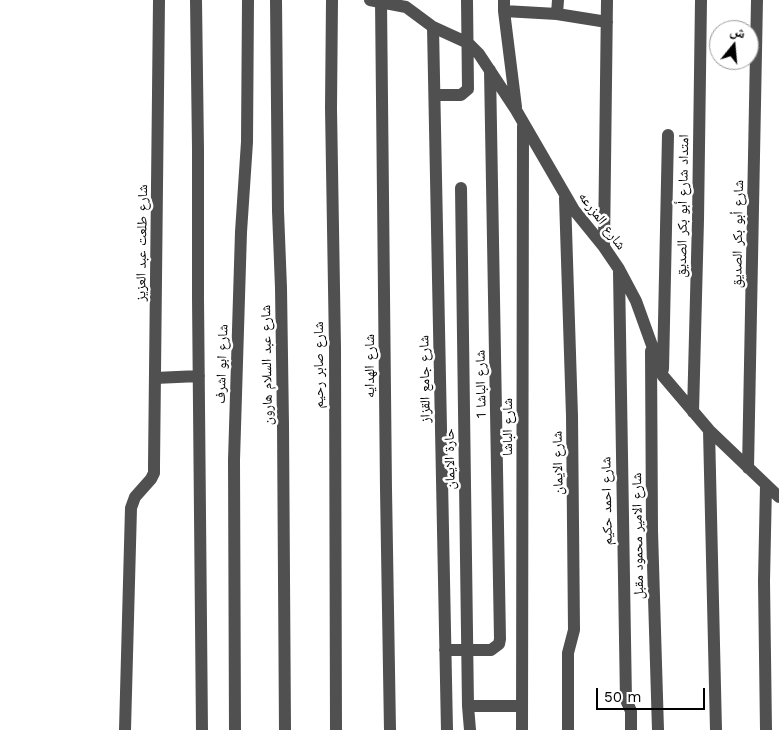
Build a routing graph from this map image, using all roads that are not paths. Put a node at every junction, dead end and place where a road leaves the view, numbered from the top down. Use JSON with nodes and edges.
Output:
{"nodes":[{"id":1,"x":159,"y":0,"type":"edge"},
{"id":2,"x":196,"y":0,"type":"edge"},
{"id":3,"x":248,"y":0,"type":"edge"},
{"id":4,"x":276,"y":0,"type":"edge"},
{"id":5,"x":332,"y":0,"type":"edge"},
{"id":6,"x":414,"y":0,"type":"edge"},
{"id":7,"x":467,"y":0,"type":"edge"},
{"id":8,"x":558,"y":0,"type":"edge"},
{"id":9,"x":607,"y":0,"type":"edge"},
{"id":10,"x":701,"y":0,"type":"edge"},
{"id":11,"x":757,"y":0,"type":"edge"},
{"id":12,"x":375,"y":1,"type":"edge"},
{"id":13,"x":504,"y":5,"type":"edge"},
{"id":14,"x":414,"y":14,"type":"junction"},
{"id":15,"x":557,"y":14,"type":"junction"},
{"id":16,"x":607,"y":22,"type":"junction"},
{"id":17,"x":433,"y":27,"type":"junction"},
{"id":18,"x":468,"y":43,"type":"junction"},
{"id":19,"x":490,"y":68,"type":"junction"},
{"id":20,"x":435,"y":95,"type":"junction"},
{"id":21,"x":516,"y":110,"type":"junction"},
{"id":22,"x":523,"y":123,"type":"junction"},
{"id":23,"x":668,"y":135,"type":"dead end"},
{"id":24,"x":461,"y":188,"type":"dead end"},
{"id":25,"x":565,"y":196,"type":"junction"},
{"id":26,"x":604,"y":246,"type":"junction"},
{"id":27,"x":619,"y":269,"type":"junction"},
{"id":28,"x":650,"y":341,"type":"junction"},
{"id":29,"x":199,"y":376,"type":"junction"},
{"id":30,"x":663,"y":376,"type":"junction"},
{"id":31,"x":155,"y":378,"type":"junction"},
{"id":32,"x":693,"y":412,"type":"junction"},
{"id":33,"x":709,"y":430,"type":"junction"},
{"id":34,"x":748,"y":468,"type":"junction"},
{"id":35,"x":766,"y":485,"type":"junction"},
{"id":36,"x":779,"y":498,"type":"edge"},
{"id":37,"x":445,"y":650,"type":"junction"},
{"id":38,"x":467,"y":650,"type":"junction"},
{"id":39,"x":468,"y":706,"type":"junction"},
{"id":40,"x":522,"y":706,"type":"junction"},
{"id":41,"x":126,"y":730,"type":"edge"},
{"id":42,"x":202,"y":730,"type":"edge"},
{"id":43,"x":234,"y":730,"type":"edge"},
{"id":44,"x":285,"y":730,"type":"edge"},
{"id":45,"x":336,"y":730,"type":"edge"},
{"id":46,"x":390,"y":730,"type":"edge"},
{"id":47,"x":447,"y":730,"type":"edge"},
{"id":48,"x":470,"y":730,"type":"edge"},
{"id":49,"x":522,"y":730,"type":"edge"},
{"id":50,"x":568,"y":730,"type":"edge"},
{"id":51,"x":631,"y":730,"type":"edge"},
{"id":52,"x":658,"y":730,"type":"edge"},
{"id":53,"x":716,"y":730,"type":"edge"},
{"id":54,"x":766,"y":730,"type":"edge"}],
"edges":[{"from":1,"to":31,"type":"street","name":"شارع طلعت عبد العزيز"},
{"from":2,"to":29,"type":"street"},
{"from":3,"to":43,"type":"street","name":"شارع ابو اشرف"},
{"from":4,"to":44,"type":"street","name":"شارع عبد السلام هارون"},
{"from":5,"to":45,"type":"street","name":"شارع صابر رحيم"},
{"from":6,"to":14,"type":"street"},
{"from":7,"to":18,"type":"street"},
{"from":8,"to":15,"type":"street"},
{"from":9,"to":16,"type":"street"},
{"from":10,"to":32,"type":"street","name":"امتداد شارع أبو بكر الصديق"},
{"from":11,"to":34,"type":"street","name":"شارع أبو بكر الصديق"},
{"from":12,"to":14,"type":"street","name":"شارع المزرعه"},
{"from":12,"to":46,"type":"street","name":"شارع الهدايه"},
{"from":13,"to":15,"type":"street"},
{"from":13,"to":21,"type":"street"},
{"from":14,"to":17,"type":"street","name":"شارع المزرعه"},
{"from":15,"to":16,"type":"street"},
{"from":16,"to":26,"type":"street"},
{"from":17,"to":18,"type":"street","name":"شارع المزرعه"},
{"from":17,"to":20,"type":"street","name":"شارع جامع القزاز"},
{"from":18,"to":19,"type":"street","name":"شارع المزرعه"},
{"from":18,"to":20,"type":"street"},
{"from":19,"to":21,"type":"street","name":"شارع المزرعه"},
{"from":19,"to":38,"type":"street","name":"شارع الباشا 1"},
{"from":20,"to":37,"type":"street","name":"شارع جامع القزاز"},
{"from":21,"to":22,"type":"street","name":"شارع المزرعه"},
{"from":22,"to":25,"type":"street","name":"شارع المزرعه"},
{"from":22,"to":40,"type":"street","name":"شارع الباشا"},
{"from":23,"to":30,"type":"street"},
{"from":24,"to":38,"type":"street","name":"حارة الايمان"},
{"from":25,"to":26,"type":"street","name":"شارع المزرعه"},
{"from":25,"to":50,"type":"street","name":"شارع الايمان"},
{"from":26,"to":27,"type":"street","name":"شارع المزرعه"},
{"from":27,"to":28,"type":"street","name":"شارع المزرعه"},
{"from":27,"to":51,"type":"street","name":"شارع احمد حكيم"},
{"from":28,"to":30,"type":"street","name":"شارع المزرعه"},
{"from":28,"to":52,"type":"street","name":"شارع الامير محمود مقبل"},
{"from":29,"to":31,"type":"street"},
{"from":29,"to":42,"type":"street"},
{"from":30,"to":32,"type":"street","name":"شارع المزرعه"},
{"from":31,"to":41,"type":"street","name":"شارع طلعت عبد العزيز"},
{"from":32,"to":33,"type":"street","name":"شارع المزرعه"},
{"from":33,"to":34,"type":"street","name":"شارع المزرعه"},
{"from":33,"to":53,"type":"street"},
{"from":34,"to":35,"type":"street","name":"شارع المزرعه"},
{"from":35,"to":36,"type":"street","name":"شارع المزرعه"},
{"from":35,"to":54,"type":"street"},
{"from":37,"to":38,"type":"street","name":"شارع الباشا 1"},
{"from":37,"to":47,"type":"street","name":"شارع جامع القزاز"},
{"from":38,"to":39,"type":"street","name":"حارة الايمان"},
{"from":39,"to":40,"type":"street"},
{"from":39,"to":48,"type":"street","name":"حارة الايمان"},
{"from":40,"to":49,"type":"street","name":"شارع الباشا"}]}
